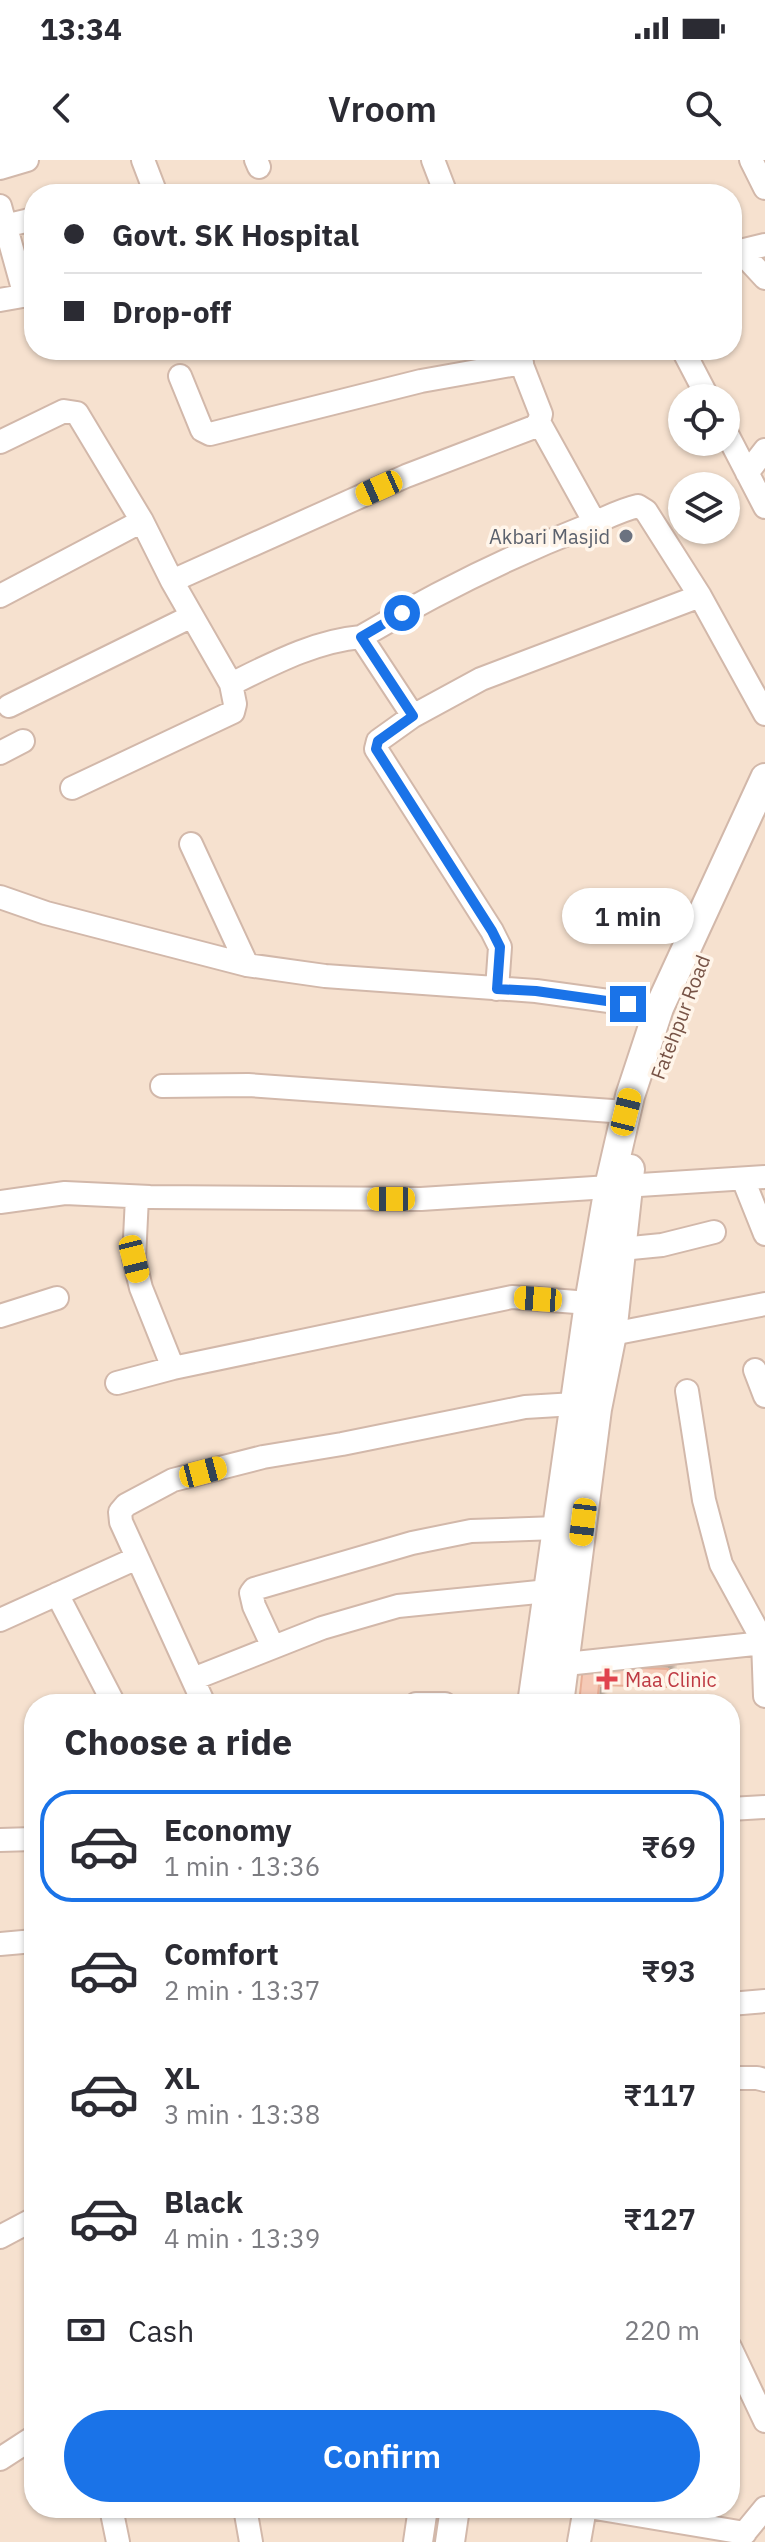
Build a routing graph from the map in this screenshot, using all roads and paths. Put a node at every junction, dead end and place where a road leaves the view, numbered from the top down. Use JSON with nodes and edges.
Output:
{"nodes":[{"id":1,"x":27,"y":160,"type":"edge"},
{"id":2,"x":143,"y":160,"type":"edge"},
{"id":3,"x":433,"y":160,"type":"edge"},
{"id":4,"x":751,"y":160,"type":"edge"},
{"id":5,"x":0,"y":168,"type":"edge"},
{"id":6,"x":152,"y":184,"type":"edge"},
{"id":7,"x":442,"y":184,"type":"edge"},
{"id":8,"x":765,"y":188,"type":"edge"},
{"id":9,"x":24,"y":219,"type":"edge"},
{"id":10,"x":2,"y":220,"type":"edge"},
{"id":11,"x":765,"y":245,"type":"edge"},
{"id":12,"x":742,"y":251,"type":"edge"},
{"id":13,"x":742,"y":257,"type":"edge"},
{"id":14,"x":765,"y":278,"type":"edge"},
{"id":15,"x":24,"y":279,"type":"edge"},
{"id":16,"x":24,"y":296,"type":"edge"},
{"id":17,"x":0,"y":300,"type":"edge"},
{"id":18,"x":507,"y":360,"type":"edge"},
{"id":19,"x":520,"y":360,"type":"edge"},
{"id":20,"x":688,"y":360,"type":"edge"},
{"id":21,"x":180,"y":376,"type":"dead end"},
{"id":22,"x":701,"y":384,"type":"edge"},
{"id":23,"x":539,"y":422,"type":"junction"},
{"id":24,"x":0,"y":442,"type":"edge"},
{"id":25,"x":765,"y":450,"type":"edge"},
{"id":26,"x":738,"y":456,"type":"edge"},
{"id":27,"x":747,"y":473,"type":"junction"},
{"id":28,"x":765,"y":507,"type":"edge"},
{"id":29,"x":142,"y":521,"type":"junction"},
{"id":30,"x":595,"y":523,"type":"junction"},
{"id":31,"x":172,"y":581,"type":"junction"},
{"id":32,"x":0,"y":596,"type":"edge"},
{"id":33,"x":700,"y":596,"type":"junction"},
{"id":34,"x":192,"y":616,"type":"junction"},
{"id":35,"x":361,"y":637,"type":"junction"},
{"id":36,"x":231,"y":684,"type":"junction"},
{"id":37,"x":9,"y":706,"type":"dead end"},
{"id":38,"x":765,"y":714,"type":"edge"},
{"id":39,"x":413,"y":716,"type":"junction"},
{"id":40,"x":23,"y":741,"type":"dead end"},
{"id":41,"x":0,"y":753,"type":"edge"},
{"id":42,"x":765,"y":778,"type":"edge"},
{"id":43,"x":72,"y":788,"type":"dead end"},
{"id":44,"x":765,"y":818,"type":"edge"},
{"id":45,"x":191,"y":844,"type":"dead end"},
{"id":46,"x":0,"y":897,"type":"edge"},
{"id":47,"x":247,"y":965,"type":"junction"},
{"id":48,"x":497,"y":989,"type":"junction"},
{"id":49,"x":659,"y":1008,"type":"junction"},
{"id":50,"x":162,"y":1086,"type":"dead end"},
{"id":51,"x":626,"y":1112,"type":"junction"},
{"id":52,"x":754,"y":1178,"type":"edge"},
{"id":53,"x":618,"y":1186,"type":"junction"},
{"id":54,"x":2,"y":1196,"type":"edge"},
{"id":55,"x":137,"y":1197,"type":"junction"},
{"id":56,"x":714,"y":1232,"type":"dead end"},
{"id":57,"x":765,"y":1234,"type":"edge"},
{"id":58,"x":621,"y":1249,"type":"junction"},
{"id":59,"x":57,"y":1298,"type":"dead end"},
{"id":60,"x":589,"y":1303,"type":"junction"},
{"id":61,"x":765,"y":1304,"type":"edge"},
{"id":62,"x":0,"y":1316,"type":"edge"},
{"id":63,"x":612,"y":1334,"type":"junction"},
{"id":64,"x":173,"y":1368,"type":"junction"},
{"id":65,"x":755,"y":1370,"type":"dead end"},
{"id":66,"x":117,"y":1383,"type":"dead end"},
{"id":67,"x":687,"y":1391,"type":"dead end"},
{"id":68,"x":765,"y":1396,"type":"edge"},
{"id":69,"x":575,"y":1404,"type":"junction"},
{"id":70,"x":557,"y":1528,"type":"junction"},
{"id":71,"x":137,"y":1558,"type":"junction"},
{"id":72,"x":548,"y":1591,"type":"junction"},
{"id":73,"x":57,"y":1594,"type":"junction"},
{"id":74,"x":0,"y":1620,"type":"edge"},
{"id":75,"x":764,"y":1641,"type":"edge"},
{"id":76,"x":273,"y":1647,"type":"junction"},
{"id":77,"x":566,"y":1664,"type":"junction"},
{"id":78,"x":193,"y":1679,"type":"junction"},
{"id":79,"x":109,"y":1694,"type":"edge"},
{"id":80,"x":200,"y":1694,"type":"edge"},
{"id":81,"x":533,"y":1694,"type":"edge"},
{"id":82,"x":561,"y":1694,"type":"edge"},
{"id":83,"x":765,"y":1696,"type":"edge"},
{"id":84,"x":765,"y":1807,"type":"edge"},
{"id":85,"x":740,"y":1808,"type":"edge"},
{"id":86,"x":24,"y":1839,"type":"edge"},
{"id":87,"x":0,"y":1840,"type":"edge"},
{"id":88,"x":24,"y":1942,"type":"edge"},
{"id":89,"x":0,"y":1944,"type":"edge"},
{"id":90,"x":765,"y":2001,"type":"edge"},
{"id":91,"x":740,"y":2003,"type":"edge"},
{"id":92,"x":740,"y":2078,"type":"edge"},
{"id":93,"x":765,"y":2080,"type":"edge"},
{"id":94,"x":24,"y":2224,"type":"edge"},
{"id":95,"x":0,"y":2237,"type":"edge"},
{"id":96,"x":740,"y":2368,"type":"edge"},
{"id":97,"x":765,"y":2421,"type":"edge"},
{"id":98,"x":24,"y":2443,"type":"edge"},
{"id":99,"x":0,"y":2459,"type":"edge"},
{"id":100,"x":765,"y":2508,"type":"edge"},
{"id":101,"x":113,"y":2518,"type":"edge"},
{"id":102,"x":247,"y":2518,"type":"edge"},
{"id":103,"x":422,"y":2518,"type":"edge"},
{"id":104,"x":454,"y":2518,"type":"edge"},
{"id":105,"x":583,"y":2518,"type":"edge"},
{"id":106,"x":691,"y":2518,"type":"edge"},
{"id":107,"x":741,"y":2538,"type":"edge"},
{"id":108,"x":118,"y":2542,"type":"edge"},
{"id":109,"x":251,"y":2542,"type":"edge"},
{"id":110,"x":418,"y":2542,"type":"edge"},
{"id":111,"x":450,"y":2542,"type":"edge"},
{"id":112,"x":579,"y":2542,"type":"edge"}],
"edges":[{"from":1,"to":5,"type":"street"},
{"from":2,"to":6,"type":"street"},
{"from":3,"to":7,"type":"street"},
{"from":4,"to":8,"type":"street"},
{"from":9,"to":10,"type":"street"},
{"from":10,"to":15,"type":"street"},
{"from":11,"to":12,"type":"street"},
{"from":13,"to":14,"type":"street"},
{"from":16,"to":17,"type":"street"},
{"from":18,"to":21,"type":"street"},
{"from":19,"to":23,"type":"street"},
{"from":20,"to":22,"type":"street"},
{"from":23,"to":30,"type":"street"},
{"from":23,"to":31,"type":"street"},
{"from":24,"to":29,"type":"street"},
{"from":25,"to":27,"type":"street"},
{"from":26,"to":27,"type":"street"},
{"from":27,"to":28,"type":"street"},
{"from":29,"to":31,"type":"street"},
{"from":29,"to":32,"type":"street"},
{"from":30,"to":33,"type":"street"},
{"from":30,"to":35,"type":"street"},
{"from":31,"to":34,"type":"street"},
{"from":33,"to":38,"type":"street"},
{"from":33,"to":39,"type":"street"},
{"from":34,"to":36,"type":"street"},
{"from":34,"to":37,"type":"street"},
{"from":35,"to":36,"type":"street"},
{"from":35,"to":39,"type":"street"},
{"from":36,"to":43,"type":"street"},
{"from":39,"to":48,"type":"street"},
{"from":40,"to":41,"type":"street"},
{"from":42,"to":49,"type":"street"},
{"from":44,"to":53,"type":"street","name":"Fatehpur Road"},
{"from":45,"to":47,"type":"street"},
{"from":46,"to":47,"type":"street"},
{"from":47,"to":48,"type":"street"},
{"from":48,"to":49,"type":"street"},
{"from":49,"to":51,"type":"street"},
{"from":50,"to":51,"type":"street"},
{"from":51,"to":53,"type":"street"},
{"from":52,"to":53,"type":"street"},
{"from":52,"to":57,"type":"street"},
{"from":53,"to":55,"type":"street"},
{"from":53,"to":58,"type":"street","name":"Fatehpur Road"},
{"from":53,"to":60,"type":"street"},
{"from":54,"to":55,"type":"street"},
{"from":55,"to":64,"type":"street"},
{"from":56,"to":58,"type":"street"},
{"from":58,"to":63,"type":"street","name":"Fatehpur Road"},
{"from":59,"to":62,"type":"street"},
{"from":60,"to":64,"type":"street"},
{"from":60,"to":69,"type":"street"},
{"from":61,"to":63,"type":"street"},
{"from":63,"to":77,"type":"street","name":"Fatehpur Road"},
{"from":64,"to":66,"type":"street"},
{"from":65,"to":68,"type":"street"},
{"from":67,"to":75,"type":"street"},
{"from":69,"to":70,"type":"street"},
{"from":69,"to":71,"type":"street"},
{"from":70,"to":72,"type":"street"},
{"from":70,"to":76,"type":"street"},
{"from":71,"to":73,"type":"street"},
{"from":71,"to":78,"type":"street"},
{"from":72,"to":76,"type":"street"},
{"from":72,"to":81,"type":"street"},
{"from":73,"to":74,"type":"street"},
{"from":73,"to":79,"type":"street"},
{"from":75,"to":77,"type":"street"},
{"from":75,"to":83,"type":"street"},
{"from":76,"to":78,"type":"street"},
{"from":77,"to":82,"type":"street","name":"Fatehpur Road"},
{"from":78,"to":80,"type":"street"},
{"from":84,"to":85,"type":"street"},
{"from":86,"to":87,"type":"street"},
{"from":88,"to":89,"type":"street"},
{"from":90,"to":91,"type":"street"},
{"from":92,"to":93,"type":"street"},
{"from":94,"to":95,"type":"street"},
{"from":96,"to":97,"type":"street"},
{"from":98,"to":99,"type":"street"},
{"from":100,"to":107,"type":"street"},
{"from":101,"to":108,"type":"street"},
{"from":102,"to":109,"type":"street"},
{"from":103,"to":110,"type":"street"},
{"from":104,"to":111,"type":"street"},
{"from":105,"to":112,"type":"street"},
{"from":106,"to":107,"type":"street"}]}
